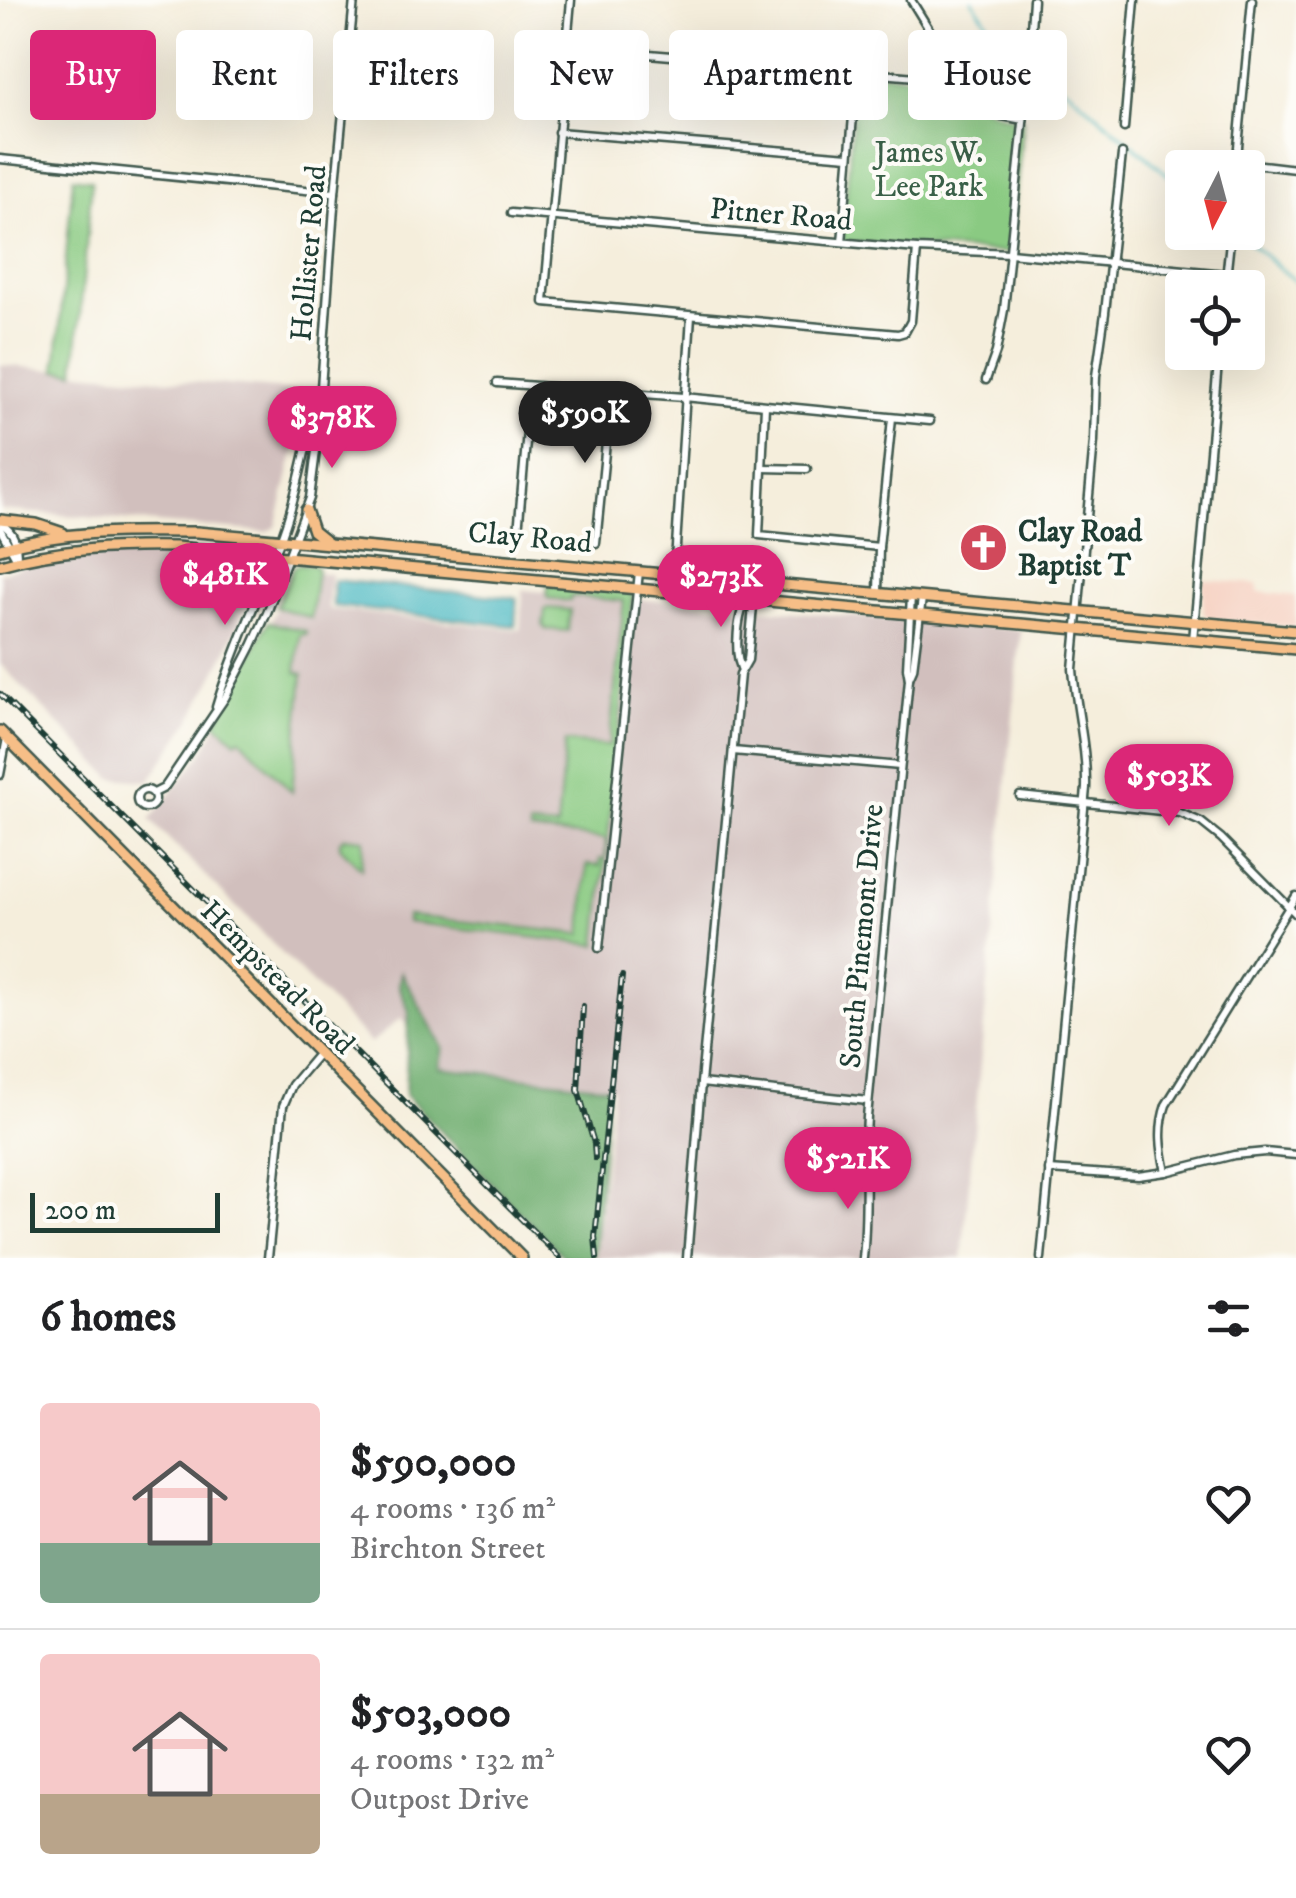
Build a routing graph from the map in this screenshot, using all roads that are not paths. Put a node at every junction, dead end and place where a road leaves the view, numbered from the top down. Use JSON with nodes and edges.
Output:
{"nodes":[{"id":1,"x":354,"y":0,"type":"edge"},
{"id":2,"x":571,"y":0,"type":"edge"},
{"id":3,"x":911,"y":0,"type":"edge"},
{"id":4,"x":1034,"y":0,"type":"edge"},
{"id":5,"x":1136,"y":0,"type":"edge"},
{"id":6,"x":1252,"y":0,"type":"edge"},
{"id":7,"x":568,"y":30,"type":"edge"},
{"id":8,"x":929,"y":30,"type":"edge"},
{"id":9,"x":1031,"y":30,"type":"edge"},
{"id":10,"x":559,"y":120,"type":"edge"},
{"id":11,"x":852,"y":120,"type":"edge"},
{"id":12,"x":1023,"y":120,"type":"edge"},
{"id":13,"x":1124,"y":128,"type":"dead end"},
{"id":14,"x":558,"y":132,"type":"junction"},
{"id":15,"x":1237,"y":150,"type":"edge"},
{"id":16,"x":1122,"y":154,"type":"dead end"},
{"id":17,"x":849,"y":156,"type":"junction"},
{"id":18,"x":0,"y":160,"type":"edge"},
{"id":19,"x":1265,"y":167,"type":"edge"},
{"id":20,"x":1296,"y":169,"type":"edge"},
{"id":21,"x":335,"y":193,"type":"junction"},
{"id":22,"x":512,"y":213,"type":"dead end"},
{"id":23,"x":552,"y":217,"type":"junction"},
{"id":24,"x":842,"y":242,"type":"junction"},
{"id":25,"x":916,"y":249,"type":"junction"},
{"id":26,"x":1010,"y":253,"type":"junction"},
{"id":27,"x":1111,"y":263,"type":"junction"},
{"id":28,"x":1184,"y":270,"type":"edge"},
{"id":29,"x":691,"y":316,"type":"junction"},
{"id":30,"x":1217,"y":370,"type":"edge"},
{"id":31,"x":986,"y":380,"type":"dead end"},
{"id":32,"x":497,"y":383,"type":"dead end"},
{"id":33,"x":531,"y":386,"type":"junction"},
{"id":34,"x":319,"y":390,"type":"junction"},
{"id":35,"x":611,"y":392,"type":"junction"},
{"id":36,"x":684,"y":397,"type":"junction"},
{"id":37,"x":765,"y":406,"type":"junction"},
{"id":38,"x":892,"y":418,"type":"junction"},
{"id":39,"x":930,"y":421,"type":"dead end"},
{"id":40,"x":300,"y":468,"type":"junction"},
{"id":41,"x":763,"y":468,"type":"junction"},
{"id":42,"x":806,"y":469,"type":"dead end"},
{"id":43,"x":314,"y":470,"type":"junction"},
{"id":44,"x":306,"y":510,"type":"junction"},
{"id":45,"x":0,"y":524,"type":"edge"},
{"id":46,"x":117,"y":531,"type":"junction"},
{"id":47,"x":518,"y":532,"type":"dead end"},
{"id":48,"x":65,"y":534,"type":"junction"},
{"id":49,"x":280,"y":540,"type":"junction"},
{"id":50,"x":294,"y":542,"type":"junction"},
{"id":51,"x":596,"y":543,"type":"dead end"},
{"id":52,"x":330,"y":545,"type":"junction"},
{"id":53,"x":119,"y":546,"type":"junction"},
{"id":54,"x":8,"y":547,"type":"edge"},
{"id":55,"x":878,"y":547,"type":"junction"},
{"id":56,"x":403,"y":552,"type":"junction"},
{"id":57,"x":274,"y":556,"type":"junction"},
{"id":58,"x":288,"y":557,"type":"junction"},
{"id":59,"x":17,"y":560,"type":"junction"},
{"id":60,"x":540,"y":563,"type":"junction"},
{"id":61,"x":0,"y":564,"type":"edge"},
{"id":62,"x":402,"y":567,"type":"junction"},
{"id":63,"x":639,"y":572,"type":"junction"},
{"id":64,"x":674,"y":576,"type":"junction"},
{"id":65,"x":539,"y":579,"type":"junction"},
{"id":66,"x":749,"y":583,"type":"junction"},
{"id":67,"x":638,"y":588,"type":"junction"},
{"id":68,"x":673,"y":592,"type":"junction"},
{"id":69,"x":878,"y":594,"type":"junction"},
{"id":70,"x":916,"y":597,"type":"junction"},
{"id":71,"x":748,"y":599,"type":"junction"},
{"id":72,"x":1079,"y":610,"type":"junction"},
{"id":73,"x":915,"y":614,"type":"junction"},
{"id":74,"x":1195,"y":622,"type":"junction"},
{"id":75,"x":1076,"y":630,"type":"junction"},
{"id":76,"x":1296,"y":631,"type":"edge"},
{"id":77,"x":1193,"y":640,"type":"junction"},
{"id":78,"x":240,"y":641,"type":"junction"},
{"id":79,"x":252,"y":646,"type":"junction"},
{"id":80,"x":1296,"y":649,"type":"edge"},
{"id":81,"x":214,"y":713,"type":"junction"},
{"id":82,"x":4,"y":735,"type":"edge"},
{"id":83,"x":733,"y":750,"type":"junction"},
{"id":84,"x":900,"y":766,"type":"junction"},
{"id":85,"x":0,"y":774,"type":"edge"},
{"id":86,"x":154,"y":794,"type":"dead end"},
{"id":87,"x":1020,"y":796,"type":"dead end"},
{"id":88,"x":1085,"y":802,"type":"junction"},
{"id":89,"x":1296,"y":896,"type":"edge"},
{"id":90,"x":1289,"y":907,"type":"junction"},
{"id":91,"x":1296,"y":914,"type":"edge"},
{"id":92,"x":599,"y":948,"type":"dead end"},
{"id":93,"x":319,"y":1053,"type":"junction"},
{"id":94,"x":701,"y":1083,"type":"junction"},
{"id":95,"x":868,"y":1101,"type":"junction"},
{"id":96,"x":1296,"y":1155,"type":"edge"},
{"id":97,"x":1049,"y":1170,"type":"junction"},
{"id":98,"x":1166,"y":1172,"type":"junction"},
{"id":99,"x":268,"y":1258,"type":"edge"},
{"id":100,"x":522,"y":1258,"type":"edge"},
{"id":101,"x":687,"y":1258,"type":"edge"},
{"id":102,"x":863,"y":1258,"type":"edge"},
{"id":103,"x":1041,"y":1258,"type":"edge"}],
"edges":[{"from":1,"to":21,"type":"street","name":"Hollister Road"},
{"from":2,"to":7,"type":"street"},
{"from":3,"to":8,"type":"street"},
{"from":4,"to":9,"type":"street"},
{"from":5,"to":13,"type":"street"},
{"from":6,"to":15,"type":"street"},
{"from":10,"to":14,"type":"street"},
{"from":11,"to":17,"type":"street"},
{"from":12,"to":26,"type":"street"},
{"from":14,"to":17,"type":"street"},
{"from":14,"to":23,"type":"street"},
{"from":16,"to":27,"type":"street"},
{"from":17,"to":24,"type":"street"},
{"from":18,"to":21,"type":"street"},
{"from":19,"to":20,"type":"street"},
{"from":21,"to":34,"type":"street","name":"Hollister Road"},
{"from":22,"to":23,"type":"street","name":"Pitner Road"},
{"from":23,"to":24,"type":"street","name":"Pitner Road"},
{"from":23,"to":29,"type":"street"},
{"from":24,"to":25,"type":"street","name":"Pitner Road"},
{"from":25,"to":26,"type":"street","name":"Pitner Road"},
{"from":25,"to":29,"type":"street"},
{"from":26,"to":27,"type":"street","name":"Pitner Road"},
{"from":26,"to":31,"type":"street"},
{"from":27,"to":28,"type":"street","name":"Pitner Road"},
{"from":27,"to":72,"type":"street"},
{"from":29,"to":36,"type":"street"},
{"from":30,"to":74,"type":"street"},
{"from":32,"to":33,"type":"street"},
{"from":33,"to":35,"type":"street"},
{"from":33,"to":47,"type":"street"},
{"from":34,"to":40,"type":"street","name":"Hollister Road"},
{"from":34,"to":43,"type":"street","name":"Hollister Road"},
{"from":35,"to":36,"type":"street"},
{"from":35,"to":51,"type":"street"},
{"from":36,"to":37,"type":"street"},
{"from":36,"to":64,"type":"street"},
{"from":37,"to":38,"type":"street"},
{"from":37,"to":41,"type":"street"},
{"from":38,"to":39,"type":"street"},
{"from":38,"to":55,"type":"street"},
{"from":40,"to":43,"type":"street"},
{"from":40,"to":49,"type":"street","name":"Hollister Road"},
{"from":41,"to":42,"type":"street"},
{"from":41,"to":55,"type":"street"},
{"from":43,"to":44,"type":"street","name":"Hollister Road"},
{"from":44,"to":50,"type":"street","name":"Hollister Road"},
{"from":44,"to":52,"type":"main road"},
{"from":45,"to":48,"type":"main road"},
{"from":45,"to":54,"type":"street"},
{"from":46,"to":48,"type":"main road","name":"Clay Road"},
{"from":46,"to":49,"type":"main road","name":"Clay Road"},
{"from":46,"to":53,"type":"main road"},
{"from":48,"to":54,"type":"main road","name":"Clay Road"},
{"from":49,"to":50,"type":"main road","name":"Clay Road"},
{"from":49,"to":57,"type":"street","name":"Hollister Road"},
{"from":50,"to":52,"type":"main road","name":"Clay Road"},
{"from":50,"to":58,"type":"street","name":"Hollister Road"},
{"from":52,"to":56,"type":"main road","name":"Clay Road"},
{"from":53,"to":57,"type":"main road","name":"Clay Road"},
{"from":53,"to":59,"type":"main road","name":"Clay Road"},
{"from":54,"to":59,"type":"street"},
{"from":55,"to":69,"type":"street"},
{"from":56,"to":60,"type":"main road","name":"Clay Road"},
{"from":56,"to":62,"type":"main road"},
{"from":57,"to":58,"type":"main road","name":"Clay Road"},
{"from":57,"to":78,"type":"street","name":"Hollister Road"},
{"from":58,"to":62,"type":"main road","name":"Clay Road"},
{"from":58,"to":79,"type":"street","name":"Hollister Road"},
{"from":59,"to":61,"type":"main road","name":"Clay Road"},
{"from":60,"to":63,"type":"main road","name":"Clay Road"},
{"from":60,"to":65,"type":"main road"},
{"from":62,"to":65,"type":"main road","name":"Clay Road"},
{"from":63,"to":64,"type":"main road","name":"Clay Road"},
{"from":63,"to":67,"type":"street"},
{"from":64,"to":66,"type":"main road","name":"Clay Road"},
{"from":64,"to":68,"type":"street"},
{"from":65,"to":67,"type":"main road","name":"Clay Road"},
{"from":66,"to":69,"type":"main road","name":"Clay Road"},
{"from":66,"to":71,"type":"street"},
{"from":67,"to":68,"type":"main road","name":"Clay Road"},
{"from":67,"to":92,"type":"street"},
{"from":68,"to":71,"type":"main road","name":"Clay Road"},
{"from":69,"to":70,"type":"main road","name":"Clay Road"},
{"from":70,"to":72,"type":"main road","name":"Clay Road"},
{"from":70,"to":73,"type":"street","name":"South Pinemont Drive"},
{"from":71,"to":73,"type":"main road","name":"Clay Road"},
{"from":71,"to":83,"type":"street"},
{"from":72,"to":74,"type":"main road","name":"Clay Road"},
{"from":72,"to":75,"type":"street"},
{"from":73,"to":75,"type":"main road","name":"Clay Road"},
{"from":73,"to":84,"type":"street","name":"South Pinemont Drive"},
{"from":74,"to":76,"type":"main road","name":"Clay Road"},
{"from":74,"to":77,"type":"street"},
{"from":75,"to":77,"type":"main road","name":"Clay Road"},
{"from":75,"to":88,"type":"street"},
{"from":77,"to":80,"type":"main road","name":"Clay Road"},
{"from":78,"to":79,"type":"street"},
{"from":78,"to":81,"type":"street","name":"Hollister Road"},
{"from":79,"to":81,"type":"street","name":"Hollister Road"},
{"from":81,"to":86,"type":"street","name":"Hollister Road"},
{"from":82,"to":85,"type":"street"},
{"from":82,"to":93,"type":"main road","name":"Hempstead Road"},
{"from":83,"to":84,"type":"street"},
{"from":83,"to":94,"type":"street"},
{"from":84,"to":95,"type":"street","name":"South Pinemont Drive"},
{"from":87,"to":88,"type":"street"},
{"from":88,"to":90,"type":"street"},
{"from":88,"to":97,"type":"street"},
{"from":89,"to":90,"type":"street"},
{"from":90,"to":91,"type":"street"},
{"from":90,"to":98,"type":"street"},
{"from":93,"to":99,"type":"street"},
{"from":93,"to":100,"type":"main road","name":"Hempstead Road"},
{"from":94,"to":95,"type":"street"},
{"from":94,"to":101,"type":"street"},
{"from":95,"to":102,"type":"street","name":"South Pinemont Drive"},
{"from":96,"to":98,"type":"street"},
{"from":97,"to":98,"type":"street"},
{"from":97,"to":103,"type":"street"}]}
